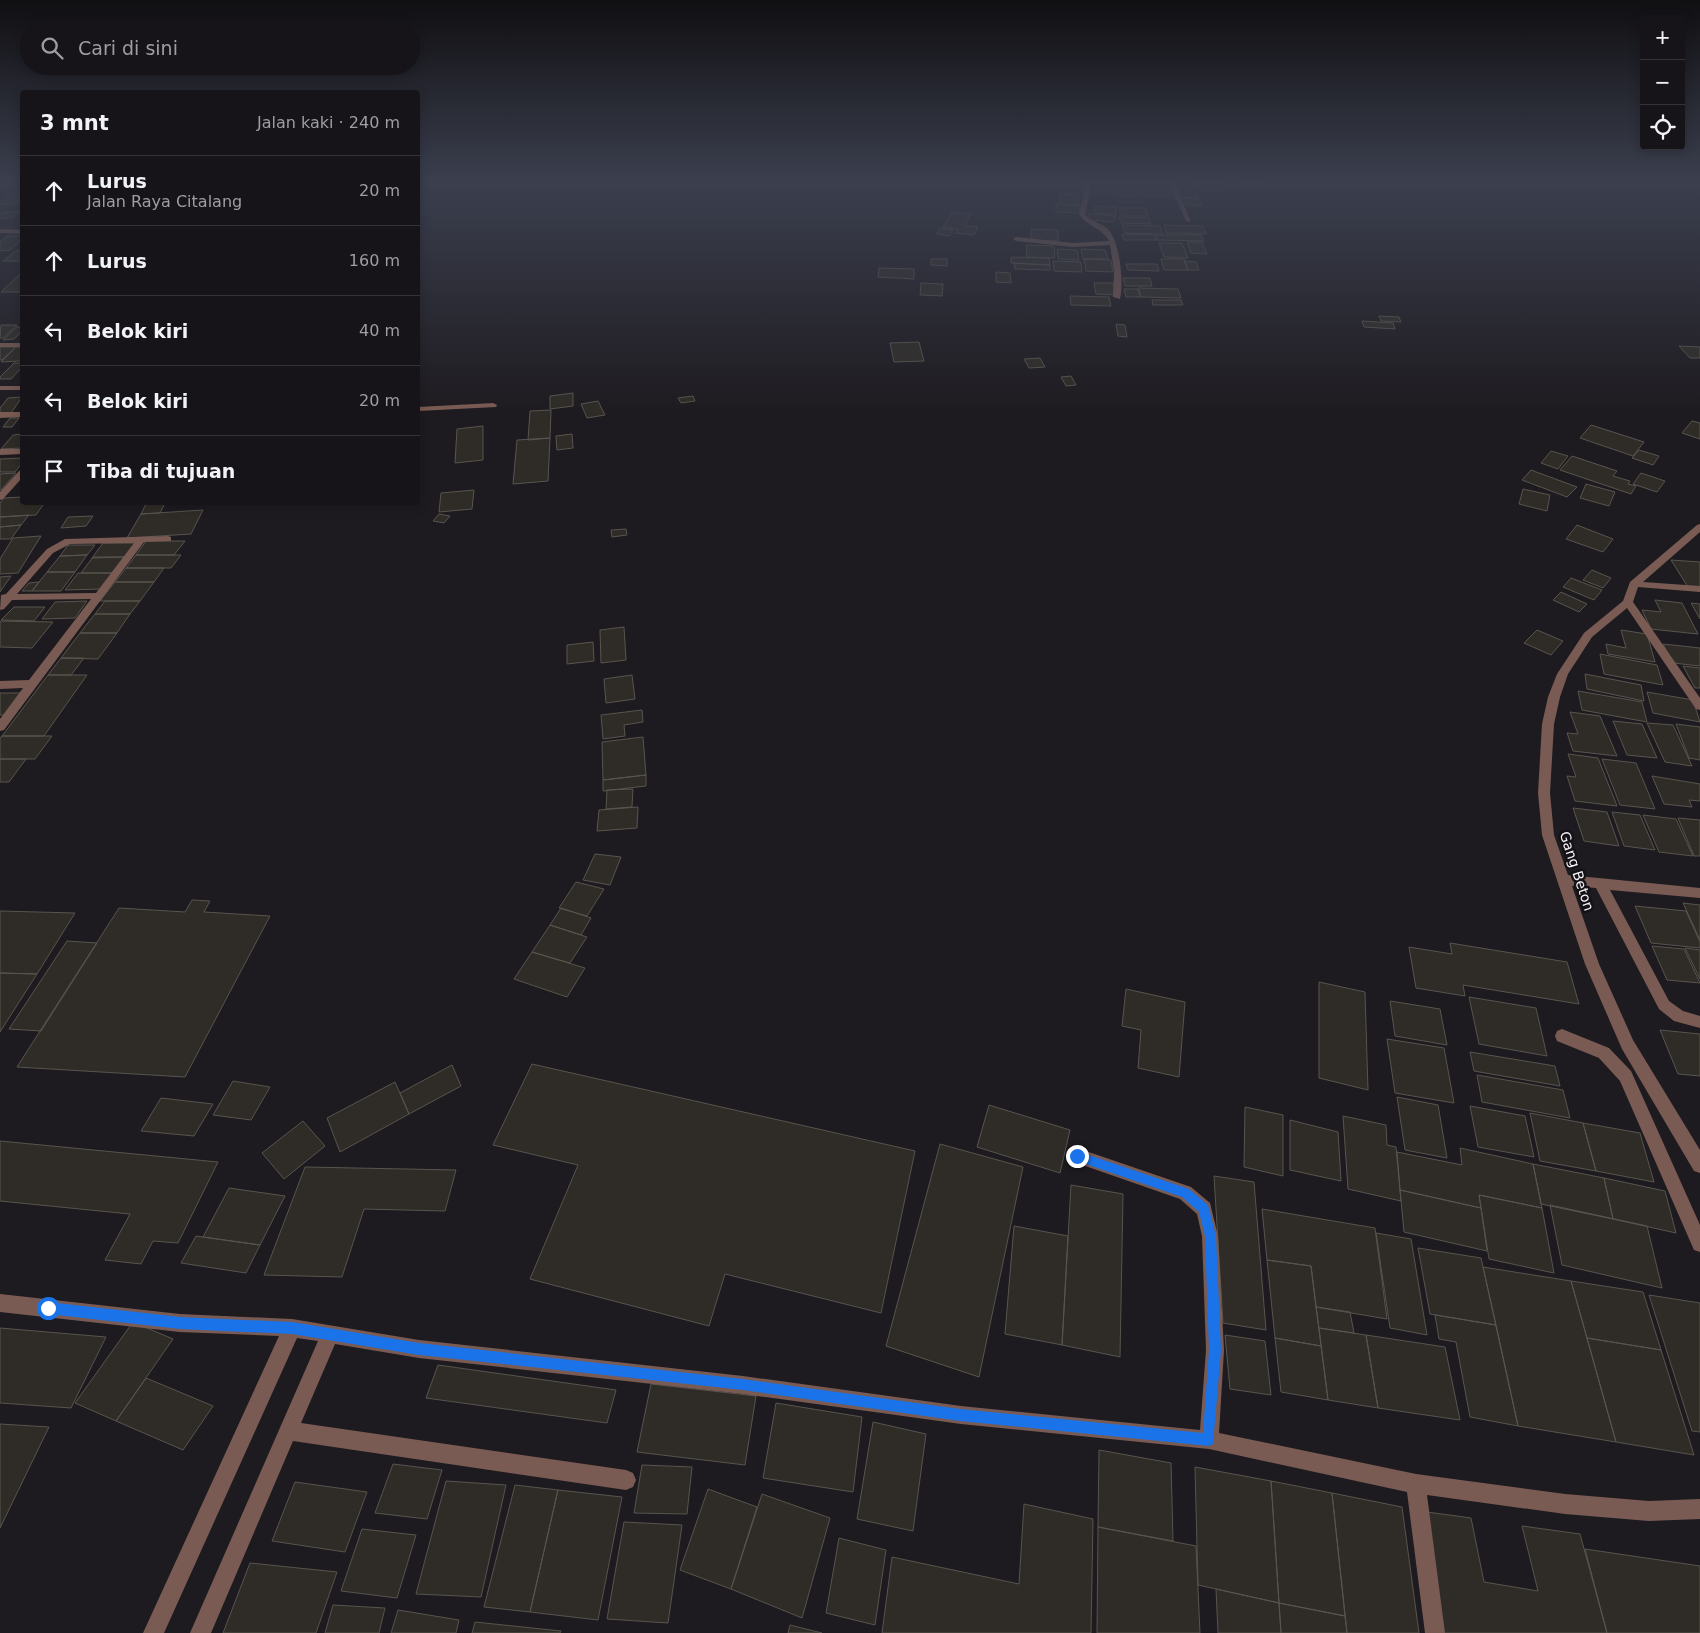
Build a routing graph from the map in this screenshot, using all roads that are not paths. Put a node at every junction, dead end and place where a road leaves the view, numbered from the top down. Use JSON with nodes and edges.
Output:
{"nodes":[{"id":1,"x":1115,"y":259,"type":"edge"},
{"id":2,"x":1117,"y":297,"type":"dead end"},
{"id":3,"x":0,"y":345,"type":"edge"},
{"id":4,"x":20,"y":345,"type":"edge"},
{"id":5,"x":0,"y":388,"type":"edge"},
{"id":6,"x":20,"y":388,"type":"edge"},
{"id":7,"x":493,"y":405,"type":"dead end"},
{"id":8,"x":420,"y":409,"type":"edge"},
{"id":9,"x":0,"y":415,"type":"edge"},
{"id":10,"x":20,"y":415,"type":"edge"},
{"id":11,"x":0,"y":452,"type":"edge"},
{"id":12,"x":20,"y":452,"type":"edge"},
{"id":13,"x":20,"y":477,"type":"edge"},
{"id":14,"x":0,"y":497,"type":"edge"},
{"id":15,"x":1700,"y":527,"type":"edge"},
{"id":16,"x":168,"y":539,"type":"dead end"},
{"id":17,"x":141,"y":540,"type":"junction"},
{"id":18,"x":1634,"y":584,"type":"junction"},
{"id":19,"x":1700,"y":589,"type":"edge"},
{"id":20,"x":100,"y":596,"type":"junction"},
{"id":21,"x":4,"y":597,"type":"edge"},
{"id":22,"x":1628,"y":602,"type":"junction"},
{"id":23,"x":0,"y":607,"type":"edge"},
{"id":24,"x":33,"y":684,"type":"junction"},
{"id":25,"x":0,"y":685,"type":"edge"},
{"id":26,"x":1700,"y":706,"type":"edge"},
{"id":27,"x":0,"y":727,"type":"edge"},
{"id":28,"x":1563,"y":880,"type":"junction"},
{"id":29,"x":1600,"y":883,"type":"junction"},
{"id":30,"x":1700,"y":893,"type":"edge"},
{"id":31,"x":1700,"y":1022,"type":"edge"},
{"id":32,"x":1562,"y":1036,"type":"dead end"},
{"id":33,"x":1077,"y":1156,"type":"dead end"},
{"id":34,"x":1700,"y":1165,"type":"edge"},
{"id":35,"x":1700,"y":1244,"type":"edge"},
{"id":36,"x":0,"y":1304,"type":"edge"},
{"id":37,"x":292,"y":1328,"type":"junction"},
{"id":38,"x":330,"y":1335,"type":"junction"},
{"id":39,"x":288,"y":1431,"type":"junction"},
{"id":40,"x":1209,"y":1440,"type":"junction"},
{"id":41,"x":626,"y":1480,"type":"dead end"},
{"id":42,"x":1416,"y":1484,"type":"junction"},
{"id":43,"x":1700,"y":1509,"type":"edge"},
{"id":44,"x":153,"y":1633,"type":"edge"},
{"id":45,"x":200,"y":1633,"type":"edge"},
{"id":46,"x":1435,"y":1633,"type":"edge"}],
"edges":[{"from":1,"to":2,"type":"street"},
{"from":3,"to":4,"type":"street"},
{"from":5,"to":6,"type":"street"},
{"from":7,"to":8,"type":"street"},
{"from":9,"to":10,"type":"street"},
{"from":11,"to":12,"type":"street"},
{"from":13,"to":14,"type":"street"},
{"from":15,"to":18,"type":"street"},
{"from":16,"to":17,"type":"street"},
{"from":17,"to":20,"type":"street"},
{"from":17,"to":21,"type":"street"},
{"from":18,"to":19,"type":"street"},
{"from":18,"to":22,"type":"street"},
{"from":20,"to":21,"type":"street"},
{"from":20,"to":24,"type":"street"},
{"from":21,"to":23,"type":"street"},
{"from":22,"to":26,"type":"street"},
{"from":22,"to":28,"type":"street","name":"Gang Beton"},
{"from":24,"to":25,"type":"street"},
{"from":24,"to":27,"type":"street"},
{"from":28,"to":29,"type":"street"},
{"from":28,"to":34,"type":"street","name":"Gang Beton"},
{"from":29,"to":30,"type":"street"},
{"from":29,"to":31,"type":"street"},
{"from":32,"to":35,"type":"street"},
{"from":33,"to":40,"type":"street"},
{"from":36,"to":37,"type":"street"},
{"from":37,"to":38,"type":"street"},
{"from":37,"to":44,"type":"street"},
{"from":38,"to":39,"type":"street"},
{"from":38,"to":40,"type":"street"},
{"from":39,"to":41,"type":"street"},
{"from":39,"to":45,"type":"street"},
{"from":40,"to":42,"type":"street"},
{"from":42,"to":43,"type":"street"},
{"from":42,"to":46,"type":"street"}]}
